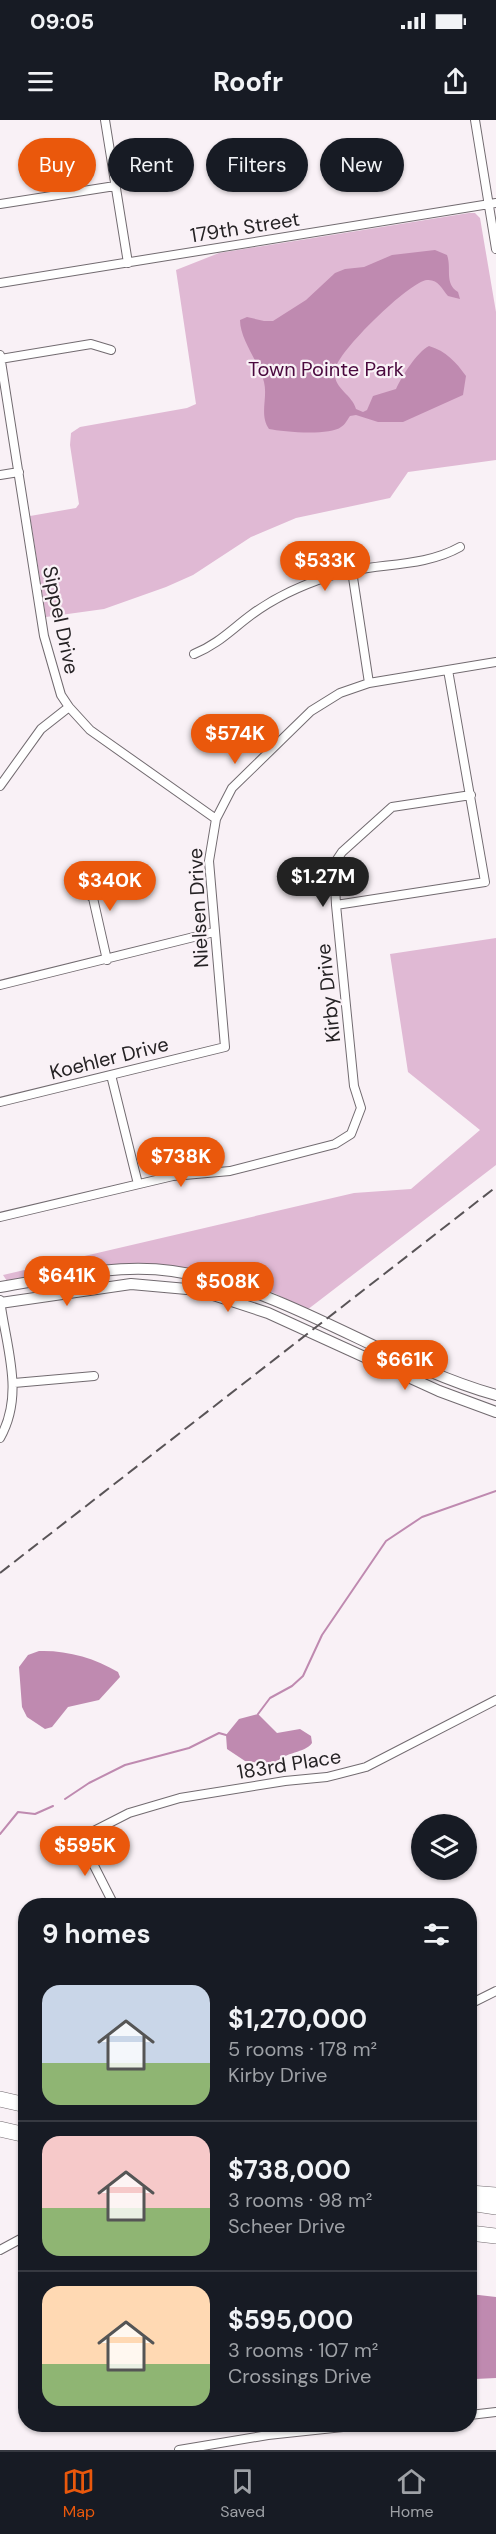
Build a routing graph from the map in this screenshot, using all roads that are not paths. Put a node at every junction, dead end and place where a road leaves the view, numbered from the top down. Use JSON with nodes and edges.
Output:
{"nodes":[{"id":1,"x":105,"y":120,"type":"edge"},
{"id":2,"x":476,"y":120,"type":"edge"},
{"id":3,"x":108,"y":140,"type":"edge"},
{"id":4,"x":108,"y":187,"type":"edge"},
{"id":5,"x":116,"y":192,"type":"edge"},
{"id":6,"x":0,"y":204,"type":"edge"},
{"id":7,"x":493,"y":204,"type":"edge"},
{"id":8,"x":496,"y":249,"type":"edge"},
{"id":9,"x":128,"y":263,"type":"junction"},
{"id":10,"x":0,"y":283,"type":"edge"},
{"id":11,"x":111,"y":350,"type":"dead end"},
{"id":12,"x":0,"y":358,"type":"edge"},
{"id":13,"x":19,"y":472,"type":"junction"},
{"id":14,"x":0,"y":475,"type":"edge"},
{"id":15,"x":460,"y":547,"type":"dead end"},
{"id":16,"x":352,"y":572,"type":"junction"},
{"id":17,"x":194,"y":654,"type":"dead end"},
{"id":18,"x":496,"y":662,"type":"edge"},
{"id":19,"x":448,"y":670,"type":"junction"},
{"id":20,"x":369,"y":683,"type":"junction"},
{"id":21,"x":69,"y":707,"type":"junction"},
{"id":22,"x":0,"y":786,"type":"edge"},
{"id":23,"x":471,"y":795,"type":"junction"},
{"id":24,"x":216,"y":819,"type":"junction"},
{"id":25,"x":78,"y":886,"type":"dead end"},
{"id":26,"x":336,"y":905,"type":"junction"},
{"id":27,"x":214,"y":932,"type":"junction"},
{"id":28,"x":107,"y":960,"type":"junction"},
{"id":29,"x":0,"y":985,"type":"edge"},
{"id":30,"x":225,"y":1047,"type":"joint"},
{"id":31,"x":111,"y":1075,"type":"junction"},
{"id":32,"x":0,"y":1102,"type":"edge"},
{"id":33,"x":138,"y":1184,"type":"junction"},
{"id":34,"x":0,"y":1217,"type":"edge"},
{"id":35,"x":0,"y":1287,"type":"edge"},
{"id":36,"x":0,"y":1302,"type":"edge"},
{"id":37,"x":94,"y":1376,"type":"dead end"},
{"id":38,"x":14,"y":1383,"type":"junction"},
{"id":39,"x":496,"y":1395,"type":"edge"},
{"id":40,"x":496,"y":1412,"type":"edge"},
{"id":41,"x":0,"y":1438,"type":"edge"},
{"id":42,"x":496,"y":1700,"type":"edge"},
{"id":43,"x":110,"y":1898,"type":"edge"},
{"id":44,"x":496,"y":1991,"type":"edge"},
{"id":45,"x":477,"y":2000,"type":"edge"},
{"id":46,"x":0,"y":2099,"type":"edge"},
{"id":47,"x":18,"y":2103,"type":"edge"},
{"id":48,"x":0,"y":2129,"type":"edge"},
{"id":49,"x":18,"y":2133,"type":"edge"},
{"id":50,"x":477,"y":2194,"type":"edge"},
{"id":51,"x":496,"y":2195,"type":"edge"},
{"id":52,"x":477,"y":2205,"type":"edge"},
{"id":53,"x":496,"y":2207,"type":"edge"},
{"id":54,"x":477,"y":2234,"type":"edge"},
{"id":55,"x":496,"y":2236,"type":"edge"},
{"id":56,"x":18,"y":2240,"type":"edge"},
{"id":57,"x":0,"y":2250,"type":"edge"},
{"id":58,"x":496,"y":2412,"type":"edge"},
{"id":59,"x":477,"y":2414,"type":"edge"},
{"id":60,"x":296,"y":2432,"type":"edge"},
{"id":61,"x":178,"y":2450,"type":"edge"}],
"edges":[{"from":1,"to":3,"type":"street"},
{"from":2,"to":7,"type":"street"},
{"from":4,"to":6,"type":"street"},
{"from":5,"to":9,"type":"street"},
{"from":7,"to":8,"type":"street"},
{"from":7,"to":9,"type":"street","name":"179th Street"},
{"from":9,"to":10,"type":"street","name":"179th Street"},
{"from":11,"to":12,"type":"street"},
{"from":12,"to":13,"type":"street","name":"Sippel Drive"},
{"from":13,"to":14,"type":"street"},
{"from":13,"to":21,"type":"street","name":"Sippel Drive"},
{"from":15,"to":16,"type":"street"},
{"from":16,"to":17,"type":"street"},
{"from":16,"to":20,"type":"street"},
{"from":18,"to":19,"type":"street","name":"Nielsen Drive"},
{"from":19,"to":20,"type":"street","name":"Nielsen Drive"},
{"from":19,"to":23,"type":"street"},
{"from":20,"to":24,"type":"street","name":"Nielsen Drive"},
{"from":21,"to":22,"type":"street"},
{"from":21,"to":24,"type":"street","name":"Sippel Drive"},
{"from":23,"to":26,"type":"street","name":"Kirby Drive"},
{"from":23,"to":26,"type":"street"},
{"from":24,"to":27,"type":"street","name":"Nielsen Drive"},
{"from":25,"to":28,"type":"street"},
{"from":26,"to":33,"type":"street","name":"Kirby Drive"},
{"from":27,"to":28,"type":"street"},
{"from":27,"to":30,"type":"street","name":"Nielsen Drive"},
{"from":28,"to":29,"type":"street"},
{"from":30,"to":31,"type":"street","name":"Koehler Drive"},
{"from":31,"to":32,"type":"street","name":"Koehler Drive"},
{"from":31,"to":33,"type":"street"},
{"from":33,"to":34,"type":"street"},
{"from":35,"to":39,"type":"street"},
{"from":36,"to":38,"type":"street"},
{"from":36,"to":40,"type":"street"},
{"from":37,"to":38,"type":"street"},
{"from":38,"to":41,"type":"street"},
{"from":42,"to":43,"type":"street","name":"183rd Place"},
{"from":44,"to":45,"type":"street"},
{"from":46,"to":47,"type":"highway"},
{"from":48,"to":49,"type":"highway"},
{"from":50,"to":51,"type":"highway"},
{"from":52,"to":53,"type":"highway"},
{"from":54,"to":55,"type":"highway"},
{"from":56,"to":57,"type":"street"},
{"from":58,"to":59,"type":"street"},
{"from":60,"to":61,"type":"street"}]}
